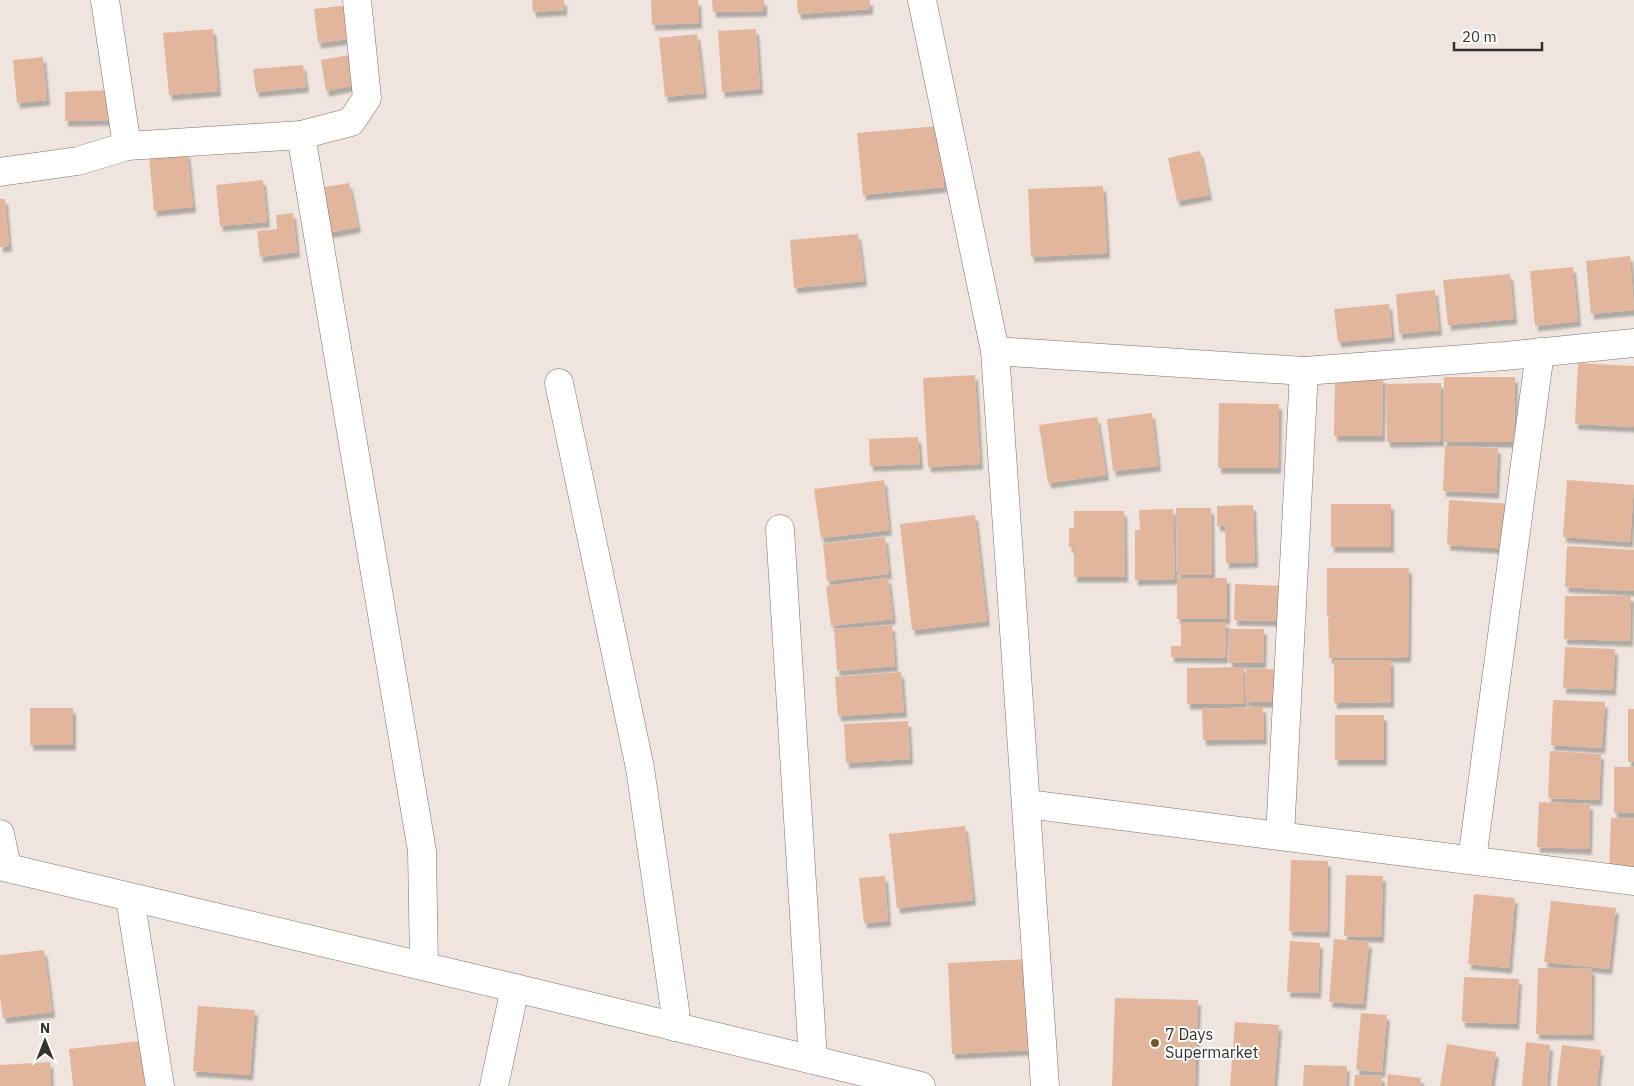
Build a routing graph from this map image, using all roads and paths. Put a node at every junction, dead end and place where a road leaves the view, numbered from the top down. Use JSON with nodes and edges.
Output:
{"nodes":[{"id":1,"x":105,"y":0,"type":"edge"},
{"id":2,"x":357,"y":0,"type":"edge"},
{"id":3,"x":922,"y":0,"type":"edge"},
{"id":4,"x":300,"y":135,"type":"junction"},
{"id":5,"x":127,"y":146,"type":"junction"},
{"id":6,"x":0,"y":172,"type":"edge"},
{"id":7,"x":1634,"y":343,"type":"edge"},
{"id":8,"x":995,"y":351,"type":"junction"},
{"id":9,"x":1540,"y":352,"type":"junction"},
{"id":10,"x":1304,"y":371,"type":"junction"},
{"id":11,"x":559,"y":383,"type":"dead end"},
{"id":12,"x":780,"y":528,"type":"dead end"},
{"id":13,"x":1027,"y":804,"type":"junction"},
{"id":14,"x":0,"y":834,"type":"edge"},
{"id":15,"x":1280,"y":836,"type":"junction"},
{"id":16,"x":1472,"y":860,"type":"junction"},
{"id":17,"x":3,"y":866,"type":"edge"},
{"id":18,"x":1634,"y":880,"type":"edge"},
{"id":19,"x":130,"y":898,"type":"junction"},
{"id":20,"x":424,"y":966,"type":"junction"},
{"id":21,"x":515,"y":988,"type":"junction"},
{"id":22,"x":675,"y":1027,"type":"junction"},
{"id":23,"x":813,"y":1060,"type":"junction"},
{"id":24,"x":160,"y":1086,"type":"edge"},
{"id":25,"x":494,"y":1086,"type":"edge"},
{"id":26,"x":921,"y":1086,"type":"edge"},
{"id":27,"x":1045,"y":1086,"type":"edge"}],
"edges":[{"from":1,"to":5,"type":"street"},
{"from":2,"to":4,"type":"street"},
{"from":3,"to":8,"type":"street"},
{"from":4,"to":5,"type":"street"},
{"from":4,"to":20,"type":"street"},
{"from":5,"to":6,"type":"street"},
{"from":7,"to":9,"type":"street"},
{"from":8,"to":10,"type":"street"},
{"from":8,"to":13,"type":"street"},
{"from":9,"to":10,"type":"street"},
{"from":9,"to":16,"type":"street"},
{"from":10,"to":15,"type":"street"},
{"from":11,"to":22,"type":"street"},
{"from":12,"to":23,"type":"street"},
{"from":13,"to":15,"type":"street"},
{"from":13,"to":27,"type":"street"},
{"from":14,"to":17,"type":"street"},
{"from":15,"to":16,"type":"street"},
{"from":16,"to":18,"type":"street"},
{"from":17,"to":19,"type":"street"},
{"from":19,"to":20,"type":"street"},
{"from":19,"to":24,"type":"street"},
{"from":20,"to":21,"type":"street"},
{"from":21,"to":22,"type":"street"},
{"from":21,"to":25,"type":"street"},
{"from":22,"to":23,"type":"street"},
{"from":23,"to":26,"type":"street"}]}
